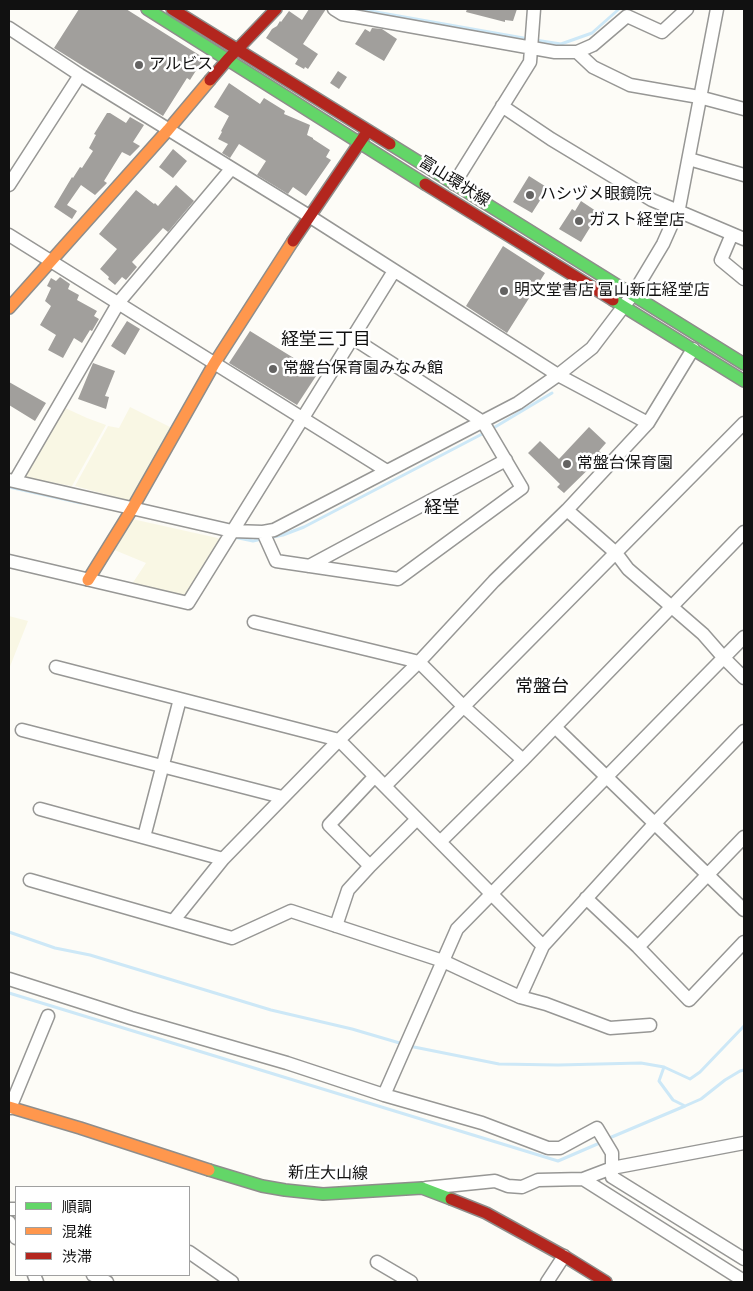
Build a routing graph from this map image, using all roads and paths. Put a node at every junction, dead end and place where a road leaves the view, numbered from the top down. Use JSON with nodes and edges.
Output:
{"nodes":[{"id":1,"x":147,"y":9,"type":"edge"},
{"id":2,"x":172,"y":9,"type":"edge"},
{"id":3,"x":276,"y":9,"type":"edge"},
{"id":4,"x":334,"y":9,"type":"edge"},
{"id":5,"x":534,"y":9,"type":"edge"},
{"id":6,"x":687,"y":9,"type":"edge"},
{"id":7,"x":717,"y":9,"type":"edge"},
{"id":8,"x":9,"y":28,"type":"edge"},
{"id":9,"x":532,"y":47,"type":"junction"},
{"id":10,"x":237,"y":50,"type":"junction"},
{"id":11,"x":577,"y":52,"type":"junction"},
{"id":12,"x":228,"y":60,"type":"junction"},
{"id":13,"x":80,"y":75,"type":"junction"},
{"id":14,"x":699,"y":97,"type":"junction"},
{"id":15,"x":502,"y":106,"type":"junction"},
{"id":16,"x":744,"y":109,"type":"edge"},
{"id":17,"x":168,"y":130,"type":"junction"},
{"id":18,"x":367,"y":131,"type":"junction"},
{"id":19,"x":360,"y":143,"type":"junction"},
{"id":20,"x":689,"y":160,"type":"junction"},
{"id":21,"x":231,"y":168,"type":"junction"},
{"id":22,"x":744,"y":175,"type":"edge"},
{"id":23,"x":454,"y":184,"type":"junction"},
{"id":24,"x":9,"y":185,"type":"edge"},
{"id":25,"x":678,"y":211,"type":"junction"},
{"id":26,"x":309,"y":216,"type":"junction"},
{"id":27,"x":9,"y":235,"type":"edge"},
{"id":28,"x":738,"y":236,"type":"edge"},
{"id":29,"x":52,"y":262,"type":"junction"},
{"id":30,"x":394,"y":270,"type":"junction"},
{"id":31,"x":744,"y":278,"type":"edge"},
{"id":32,"x":633,"y":294,"type":"junction"},
{"id":33,"x":119,"y":302,"type":"junction"},
{"id":34,"x":624,"y":306,"type":"junction"},
{"id":35,"x":9,"y":308,"type":"edge"},
{"id":36,"x":352,"y":337,"type":"junction"},
{"id":37,"x":693,"y":349,"type":"junction"},
{"id":38,"x":214,"y":364,"type":"junction"},
{"id":39,"x":744,"y":364,"type":"edge"},
{"id":40,"x":558,"y":375,"type":"junction"},
{"id":41,"x":744,"y":381,"type":"edge"},
{"id":42,"x":303,"y":417,"type":"junction"},
{"id":43,"x":483,"y":422,"type":"junction"},
{"id":44,"x":648,"y":423,"type":"junction"},
{"id":45,"x":744,"y":424,"type":"edge"},
{"id":46,"x":506,"y":460,"type":"junction"},
{"id":47,"x":387,"y":471,"type":"junction"},
{"id":48,"x":12,"y":481,"type":"edge"},
{"id":49,"x":132,"y":509,"type":"junction"},
{"id":50,"x":567,"y":510,"type":"junction"},
{"id":51,"x":232,"y":531,"type":"junction"},
{"id":52,"x":262,"y":532,"type":"junction"},
{"id":53,"x":744,"y":532,"type":"edge"},
{"id":54,"x":616,"y":553,"type":"junction"},
{"id":55,"x":9,"y":561,"type":"edge"},
{"id":56,"x":309,"y":566,"type":"junction"},
{"id":57,"x":88,"y":580,"type":"junction"},
{"id":58,"x":672,"y":607,"type":"junction"},
{"id":59,"x":254,"y":622,"type":"dead end"},
{"id":60,"x":744,"y":637,"type":"edge"},
{"id":61,"x":724,"y":658,"type":"junction"},
{"id":62,"x":419,"y":662,"type":"junction"},
{"id":63,"x":56,"y":667,"type":"dead end"},
{"id":64,"x":744,"y":678,"type":"edge"},
{"id":65,"x":180,"y":699,"type":"junction"},
{"id":66,"x":464,"y":707,"type":"junction"},
{"id":67,"x":555,"y":727,"type":"junction"},
{"id":68,"x":22,"y":730,"type":"dead end"},
{"id":69,"x":744,"y":731,"type":"edge"},
{"id":70,"x":339,"y":740,"type":"junction"},
{"id":71,"x":523,"y":760,"type":"junction"},
{"id":72,"x":163,"y":767,"type":"junction"},
{"id":73,"x":375,"y":776,"type":"junction"},
{"id":74,"x":607,"y":776,"type":"junction"},
{"id":75,"x":385,"y":786,"type":"junction"},
{"id":76,"x":282,"y":797,"type":"junction"},
{"id":77,"x":40,"y":809,"type":"dead end"},
{"id":78,"x":417,"y":819,"type":"junction"},
{"id":79,"x":655,"y":823,"type":"junction"},
{"id":80,"x":144,"y":837,"type":"junction"},
{"id":81,"x":744,"y":837,"type":"edge"},
{"id":82,"x":440,"y":842,"type":"junction"},
{"id":83,"x":223,"y":858,"type":"junction"},
{"id":84,"x":370,"y":866,"type":"junction"},
{"id":85,"x":709,"y":874,"type":"junction"},
{"id":86,"x":30,"y":880,"type":"dead end"},
{"id":87,"x":493,"y":894,"type":"junction"},
{"id":88,"x":586,"y":898,"type":"junction"},
{"id":89,"x":744,"y":910,"type":"edge"},
{"id":90,"x":174,"y":920,"type":"junction"},
{"id":91,"x":336,"y":926,"type":"junction"},
{"id":92,"x":744,"y":942,"type":"edge"},
{"id":93,"x":543,"y":946,"type":"junction"},
{"id":94,"x":638,"y":947,"type":"junction"},
{"id":95,"x":444,"y":961,"type":"junction"},
{"id":96,"x":9,"y":979,"type":"edge"},
{"id":97,"x":520,"y":997,"type":"junction"},
{"id":98,"x":48,"y":1016,"type":"dead end"},
{"id":99,"x":650,"y":1025,"type":"dead end"},
{"id":100,"x":384,"y":1095,"type":"junction"},
{"id":101,"x":9,"y":1108,"type":"edge"},
{"id":102,"x":744,"y":1143,"type":"edge"},
{"id":103,"x":612,"y":1168,"type":"junction"},
{"id":104,"x":583,"y":1180,"type":"junction"},
{"id":105,"x":422,"y":1188,"type":"junction"},
{"id":106,"x":9,"y":1222,"type":"edge"},
{"id":107,"x":15,"y":1236,"type":"edge"},
{"id":108,"x":190,"y":1253,"type":"edge"},
{"id":109,"x":564,"y":1256,"type":"junction"},
{"id":110,"x":744,"y":1259,"type":"edge"},
{"id":111,"x":377,"y":1262,"type":"dead end"},
{"id":112,"x":95,"y":1276,"type":"edge"},
{"id":113,"x":744,"y":1281,"type":"edge"},
{"id":114,"x":107,"y":1282,"type":"edge"},
{"id":115,"x":232,"y":1282,"type":"edge"},
{"id":116,"x":411,"y":1282,"type":"edge"},
{"id":117,"x":547,"y":1282,"type":"edge"},
{"id":118,"x":606,"y":1282,"type":"edge"}],
"edges":[{"from":1,"to":12,"type":"main road","name":"富山環状線"},
{"from":2,"to":10,"type":"main road","name":"富山環状線"},
{"from":3,"to":10,"type":"main road"},
{"from":4,"to":9,"type":"street"},
{"from":5,"to":9,"type":"street"},
{"from":6,"to":11,"type":"street"},
{"from":7,"to":14,"type":"street"},
{"from":8,"to":13,"type":"street"},
{"from":9,"to":11,"type":"street"},
{"from":9,"to":15,"type":"street"},
{"from":10,"to":12,"type":"main road"},
{"from":10,"to":18,"type":"main road","name":"富山環状線"},
{"from":11,"to":14,"type":"street"},
{"from":12,"to":17,"type":"main road"},
{"from":12,"to":19,"type":"main road","name":"富山環状線"},
{"from":13,"to":17,"type":"street"},
{"from":13,"to":24,"type":"street"},
{"from":14,"to":16,"type":"street"},
{"from":14,"to":20,"type":"street"},
{"from":15,"to":23,"type":"street"},
{"from":15,"to":25,"type":"street"},
{"from":17,"to":21,"type":"street"},
{"from":17,"to":29,"type":"main road"},
{"from":18,"to":19,"type":"main road"},
{"from":18,"to":23,"type":"main road","name":"富山環状線"},
{"from":19,"to":26,"type":"main road"},
{"from":19,"to":34,"type":"main road","name":"富山環状線"},
{"from":20,"to":22,"type":"street"},
{"from":20,"to":25,"type":"street"},
{"from":21,"to":26,"type":"street"},
{"from":21,"to":33,"type":"street"},
{"from":23,"to":32,"type":"main road","name":"富山環状線"},
{"from":25,"to":28,"type":"street"},
{"from":25,"to":32,"type":"street"},
{"from":26,"to":30,"type":"street"},
{"from":26,"to":38,"type":"main road"},
{"from":27,"to":29,"type":"street"},
{"from":28,"to":31,"type":"street"},
{"from":29,"to":33,"type":"street"},
{"from":29,"to":35,"type":"main road"},
{"from":30,"to":36,"type":"street"},
{"from":30,"to":40,"type":"street"},
{"from":32,"to":34,"type":"street"},
{"from":32,"to":39,"type":"main road","name":"富山環状線"},
{"from":33,"to":38,"type":"street"},
{"from":33,"to":48,"type":"street"},
{"from":34,"to":37,"type":"main road","name":"富山環状線"},
{"from":34,"to":40,"type":"street"},
{"from":36,"to":42,"type":"street"},
{"from":36,"to":43,"type":"street"},
{"from":37,"to":41,"type":"main road","name":"富山環状線"},
{"from":37,"to":44,"type":"street"},
{"from":38,"to":42,"type":"street"},
{"from":38,"to":49,"type":"main road"},
{"from":40,"to":43,"type":"street"},
{"from":40,"to":44,"type":"street"},
{"from":42,"to":47,"type":"street"},
{"from":42,"to":51,"type":"street"},
{"from":43,"to":46,"type":"street"},
{"from":43,"to":47,"type":"street"},
{"from":44,"to":50,"type":"street"},
{"from":45,"to":54,"type":"street"},
{"from":46,"to":56,"type":"street"},
{"from":46,"to":56,"type":"street"},
{"from":47,"to":52,"type":"street"},
{"from":48,"to":49,"type":"street"},
{"from":49,"to":51,"type":"street"},
{"from":49,"to":57,"type":"main road"},
{"from":50,"to":54,"type":"street"},
{"from":50,"to":62,"type":"street"},
{"from":51,"to":52,"type":"street"},
{"from":51,"to":57,"type":"street"},
{"from":52,"to":56,"type":"street"},
{"from":53,"to":58,"type":"street"},
{"from":54,"to":58,"type":"street"},
{"from":54,"to":66,"type":"street"},
{"from":55,"to":57,"type":"street"},
{"from":58,"to":61,"type":"street"},
{"from":58,"to":67,"type":"street"},
{"from":59,"to":62,"type":"street"},
{"from":60,"to":61,"type":"street"},
{"from":61,"to":64,"type":"street"},
{"from":61,"to":74,"type":"street"},
{"from":62,"to":66,"type":"street"},
{"from":62,"to":70,"type":"street"},
{"from":63,"to":65,"type":"street"},
{"from":65,"to":70,"type":"street"},
{"from":65,"to":72,"type":"street"},
{"from":66,"to":71,"type":"street"},
{"from":66,"to":75,"type":"street"},
{"from":67,"to":71,"type":"street"},
{"from":67,"to":74,"type":"street"},
{"from":68,"to":72,"type":"street"},
{"from":69,"to":79,"type":"street"},
{"from":70,"to":73,"type":"street"},
{"from":70,"to":76,"type":"street"},
{"from":71,"to":82,"type":"street"},
{"from":72,"to":76,"type":"street"},
{"from":72,"to":80,"type":"street"},
{"from":73,"to":75,"type":"street"},
{"from":73,"to":84,"type":"street"},
{"from":74,"to":79,"type":"street"},
{"from":74,"to":87,"type":"street"},
{"from":75,"to":78,"type":"street"},
{"from":76,"to":83,"type":"street"},
{"from":77,"to":80,"type":"street"},
{"from":78,"to":82,"type":"street"},
{"from":78,"to":84,"type":"street"},
{"from":79,"to":85,"type":"street"},
{"from":79,"to":88,"type":"street"},
{"from":80,"to":83,"type":"street"},
{"from":81,"to":85,"type":"street"},
{"from":82,"to":87,"type":"street"},
{"from":83,"to":90,"type":"street"},
{"from":84,"to":91,"type":"street"},
{"from":85,"to":89,"type":"street"},
{"from":85,"to":94,"type":"street"},
{"from":86,"to":90,"type":"street"},
{"from":87,"to":93,"type":"street"},
{"from":87,"to":95,"type":"street"},
{"from":88,"to":93,"type":"street"},
{"from":88,"to":94,"type":"street"},
{"from":90,"to":91,"type":"street"},
{"from":91,"to":95,"type":"street"},
{"from":92,"to":94,"type":"street"},
{"from":93,"to":97,"type":"street"},
{"from":95,"to":97,"type":"street"},
{"from":95,"to":100,"type":"street"},
{"from":96,"to":100,"type":"street"},
{"from":97,"to":99,"type":"street"},
{"from":98,"to":101,"type":"street"},
{"from":100,"to":103,"type":"street"},
{"from":101,"to":105,"type":"main road","name":"新庄大山線"},
{"from":102,"to":103,"type":"street"},
{"from":103,"to":104,"type":"street"},
{"from":103,"to":110,"type":"street"},
{"from":104,"to":105,"type":"street"},
{"from":104,"to":113,"type":"street"},
{"from":105,"to":109,"type":"main road","name":"新庄大山線"},
{"from":106,"to":107,"type":"street"},
{"from":108,"to":115,"type":"street"},
{"from":109,"to":117,"type":"street"},
{"from":109,"to":118,"type":"main road","name":"新庄大山線"},
{"from":111,"to":116,"type":"street"},
{"from":112,"to":114,"type":"street"}]}
